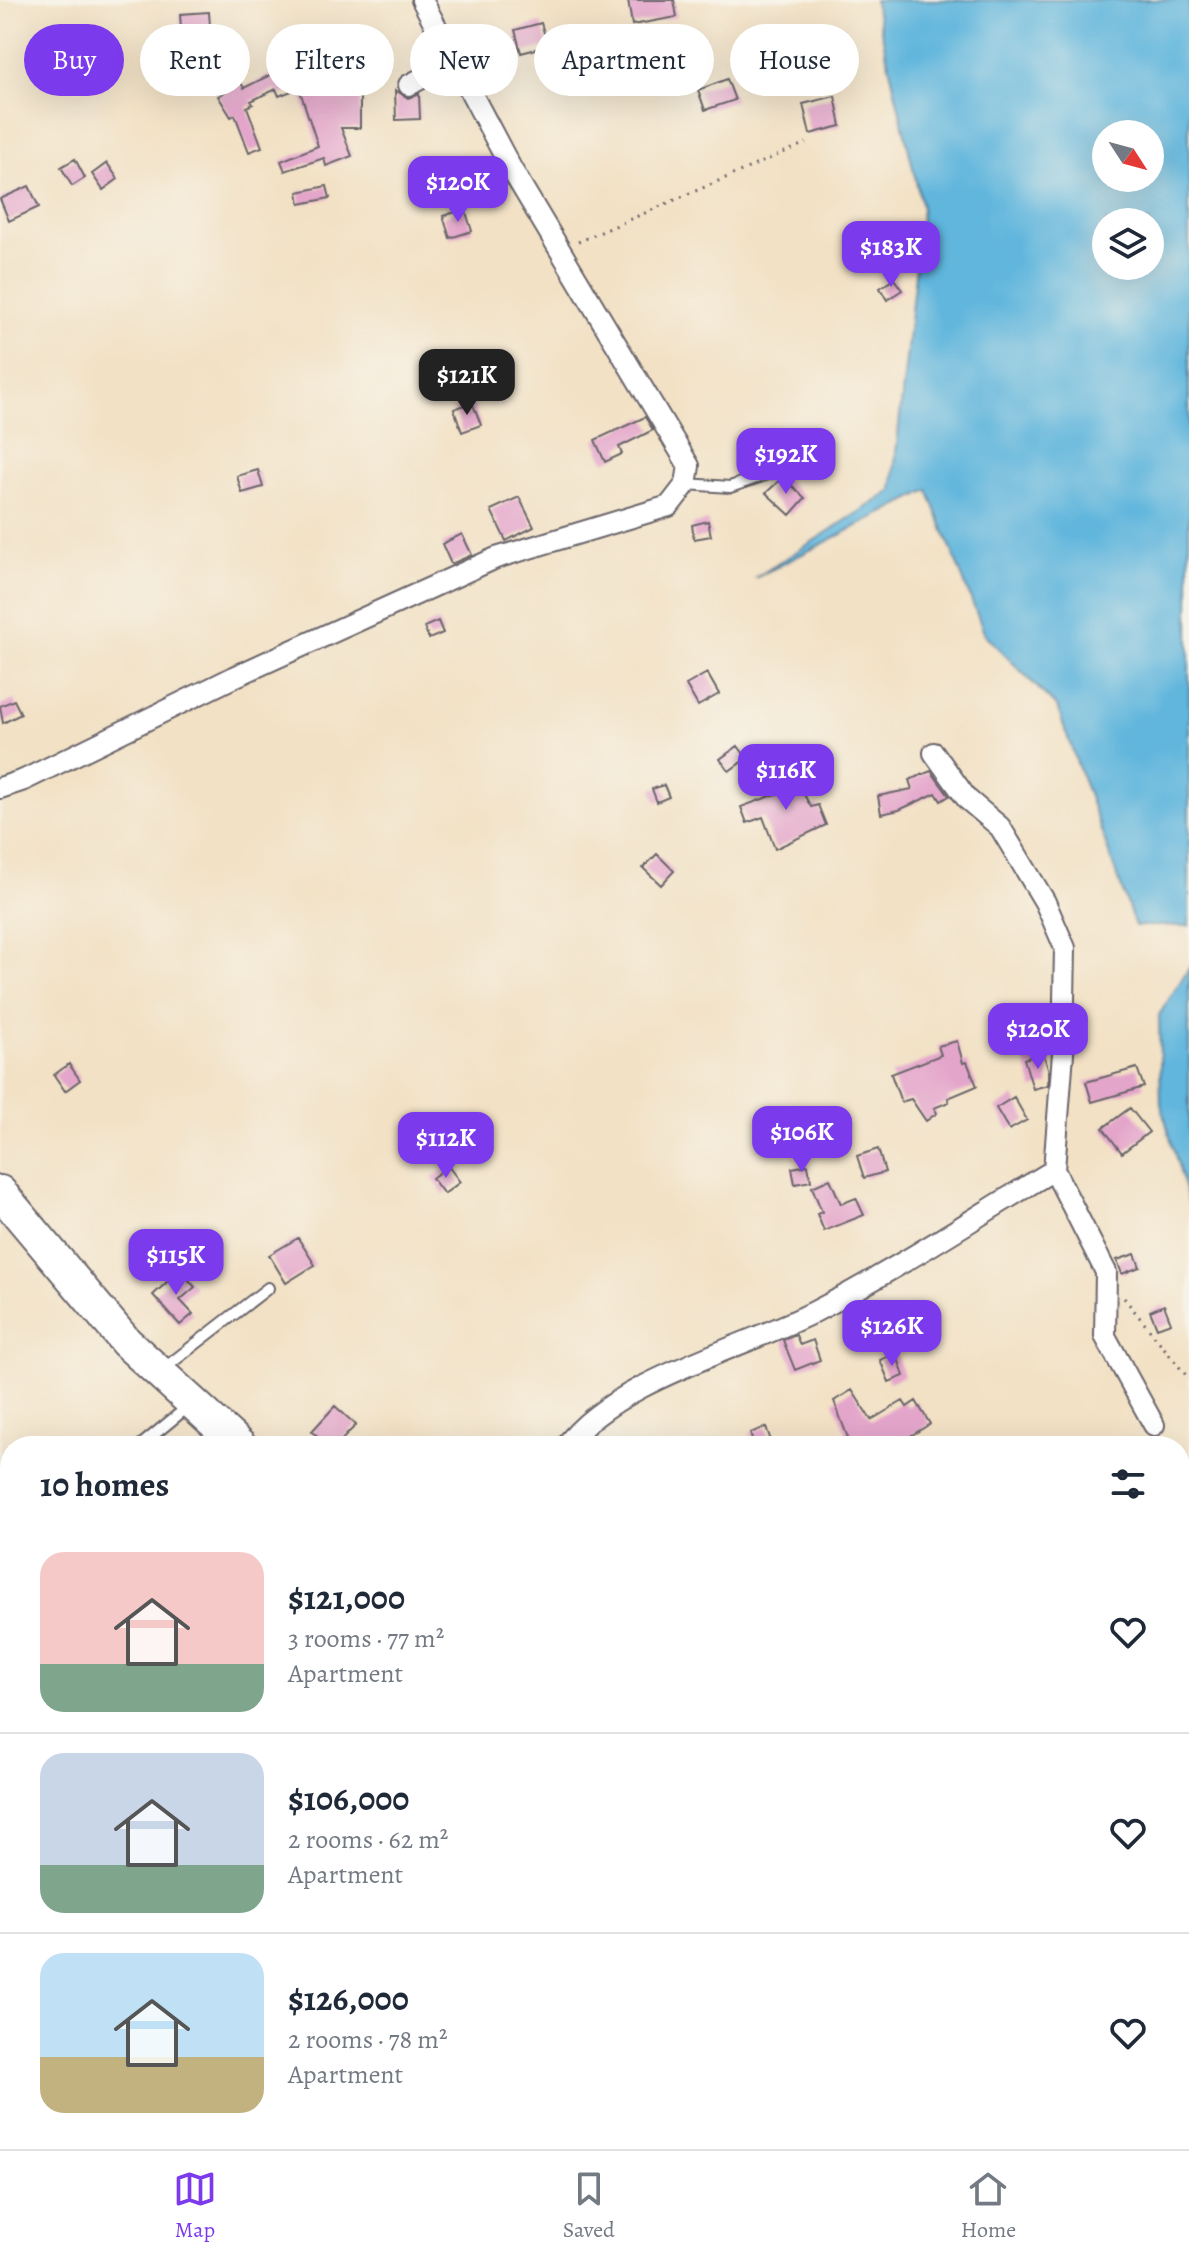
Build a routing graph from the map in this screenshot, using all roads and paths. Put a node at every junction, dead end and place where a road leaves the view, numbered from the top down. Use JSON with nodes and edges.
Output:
{"nodes":[{"id":1,"x":422,"y":0,"type":"edge"},
{"id":2,"x":435,"y":24,"type":"edge"},
{"id":3,"x":473,"y":96,"type":"edge"},
{"id":4,"x":806,"y":143,"type":"dead end"},
{"id":5,"x":562,"y":249,"type":"junction"},
{"id":6,"x":818,"y":457,"type":"dead end"},
{"id":7,"x":686,"y":484,"type":"junction"},
{"id":8,"x":934,"y":753,"type":"dead end"},
{"id":9,"x":0,"y":788,"type":"edge"},
{"id":10,"x":1054,"y":1170,"type":"junction"},
{"id":11,"x":0,"y":1192,"type":"edge"},
{"id":12,"x":1106,"y":1272,"type":"junction"},
{"id":13,"x":268,"y":1288,"type":"dead end"},
{"id":14,"x":158,"y":1373,"type":"junction"},
{"id":15,"x":1189,"y":1379,"type":"edge"},
{"id":16,"x":192,"y":1404,"type":"junction"},
{"id":17,"x":1154,"y":1425,"type":"dead end"},
{"id":18,"x":152,"y":1436,"type":"edge"},
{"id":19,"x":229,"y":1436,"type":"edge"},
{"id":20,"x":574,"y":1436,"type":"edge"}],
"edges":[{"from":1,"to":2,"type":"street"},
{"from":3,"to":5,"type":"street"},
{"from":4,"to":5,"type":"path"},
{"from":5,"to":7,"type":"street"},
{"from":6,"to":7,"type":"lane"},
{"from":7,"to":9,"type":"street"},
{"from":8,"to":10,"type":"street"},
{"from":10,"to":12,"type":"street"},
{"from":10,"to":20,"type":"street"},
{"from":11,"to":14,"type":"highway"},
{"from":12,"to":15,"type":"path"},
{"from":12,"to":17,"type":"street"},
{"from":13,"to":14,"type":"lane"},
{"from":14,"to":16,"type":"highway"},
{"from":16,"to":18,"type":"lane"},
{"from":16,"to":19,"type":"highway"}]}
